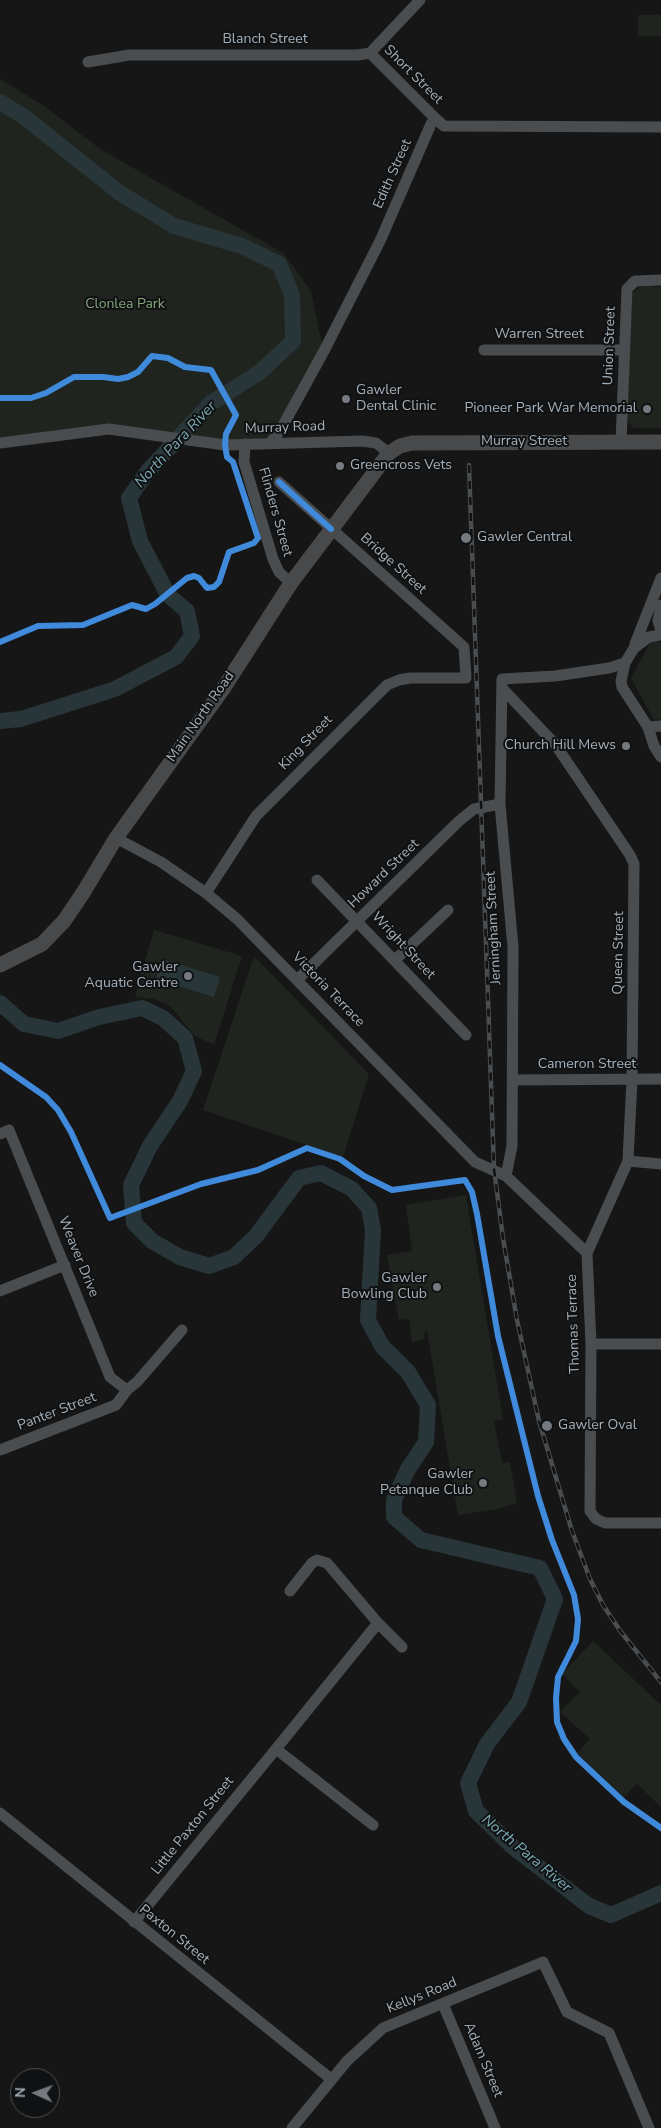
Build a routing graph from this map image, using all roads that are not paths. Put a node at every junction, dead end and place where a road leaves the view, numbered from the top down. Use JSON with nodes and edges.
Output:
{"nodes":[{"id":1,"x":420,"y":0,"type":"edge"},
{"id":2,"x":370,"y":53,"type":"junction"},
{"id":3,"x":88,"y":62,"type":"dead end"},
{"id":4,"x":436,"y":118,"type":"junction"},
{"id":5,"x":661,"y":127,"type":"edge"},
{"id":6,"x":661,"y":280,"type":"edge"},
{"id":7,"x":484,"y":350,"type":"dead end"},
{"id":8,"x":624,"y":350,"type":"junction"},
{"id":9,"x":271,"y":442,"type":"junction"},
{"id":10,"x":621,"y":442,"type":"junction"},
{"id":11,"x":661,"y":442,"type":"edge"},
{"id":12,"x":0,"y":443,"type":"edge"},
{"id":13,"x":245,"y":444,"type":"junction"},
{"id":14,"x":389,"y":453,"type":"junction"},
{"id":15,"x":280,"y":482,"type":"dead end"},
{"id":16,"x":331,"y":529,"type":"junction"},
{"id":17,"x":661,"y":578,"type":"edge"},
{"id":18,"x":291,"y":583,"type":"junction"},
{"id":19,"x":661,"y":605,"type":"edge"},
{"id":20,"x":661,"y":630,"type":"edge"},
{"id":21,"x":661,"y":635,"type":"edge"},
{"id":22,"x":634,"y":648,"type":"junction"},
{"id":23,"x":625,"y":663,"type":"junction"},
{"id":24,"x":466,"y":678,"type":"joint"},
{"id":25,"x":502,"y":684,"type":"junction"},
{"id":26,"x":661,"y":726,"type":"edge"},
{"id":27,"x":648,"y":727,"type":"junction"},
{"id":28,"x":661,"y":757,"type":"edge"},
{"id":29,"x":500,"y":804,"type":"junction"},
{"id":30,"x":116,"y":838,"type":"junction"},
{"id":31,"x":317,"y":880,"type":"dead end"},
{"id":32,"x":206,"y":893,"type":"junction"},
{"id":33,"x":448,"y":910,"type":"dead end"},
{"id":34,"x":358,"y":920,"type":"junction"},
{"id":35,"x":395,"y":960,"type":"junction"},
{"id":36,"x":0,"y":965,"type":"edge"},
{"id":37,"x":297,"y":980,"type":"junction"},
{"id":38,"x":466,"y":1035,"type":"dead end"},
{"id":39,"x":632,"y":1079,"type":"junction"},
{"id":40,"x":513,"y":1080,"type":"junction"},
{"id":41,"x":661,"y":1080,"type":"edge"},
{"id":42,"x":5,"y":1132,"type":"edge"},
{"id":43,"x":628,"y":1161,"type":"junction"},
{"id":44,"x":661,"y":1164,"type":"edge"},
{"id":45,"x":506,"y":1176,"type":"junction"},
{"id":46,"x":587,"y":1253,"type":"junction"},
{"id":47,"x":66,"y":1265,"type":"junction"},
{"id":48,"x":0,"y":1290,"type":"edge"},
{"id":49,"x":182,"y":1330,"type":"dead end"},
{"id":50,"x":591,"y":1344,"type":"junction"},
{"id":51,"x":661,"y":1344,"type":"edge"},
{"id":52,"x":126,"y":1390,"type":"junction"},
{"id":53,"x":0,"y":1450,"type":"edge"},
{"id":54,"x":661,"y":1523,"type":"edge"},
{"id":55,"x":290,"y":1590,"type":"dead end"},
{"id":56,"x":378,"y":1623,"type":"junction"},
{"id":57,"x":402,"y":1647,"type":"dead end"},
{"id":58,"x":276,"y":1750,"type":"junction"},
{"id":59,"x":0,"y":1813,"type":"edge"},
{"id":60,"x":372,"y":1825,"type":"dead end"},
{"id":61,"x":134,"y":1922,"type":"junction"},
{"id":62,"x":443,"y":2004,"type":"junction"},
{"id":63,"x":331,"y":2079,"type":"junction"},
{"id":64,"x":292,"y":2128,"type":"edge"},
{"id":65,"x":495,"y":2128,"type":"edge"},
{"id":66,"x":649,"y":2128,"type":"edge"}],
"edges":[{"from":1,"to":2,"type":"street"},
{"from":2,"to":3,"type":"street","name":"Blanch Street"},
{"from":2,"to":4,"type":"street","name":"Short Street"},
{"from":4,"to":5,"type":"street"},
{"from":4,"to":9,"type":"street","name":"Edith Street"},
{"from":6,"to":8,"type":"street","name":"Union Street"},
{"from":7,"to":8,"type":"street","name":"Warren Street"},
{"from":8,"to":10,"type":"street","name":"Union Street"},
{"from":9,"to":13,"type":"street","name":"Murray Road"},
{"from":9,"to":14,"type":"street","name":"Murray Road"},
{"from":10,"to":11,"type":"main road","name":"Murray Street"},
{"from":10,"to":14,"type":"main road","name":"Murray Street"},
{"from":12,"to":13,"type":"street","name":"Murray Road"},
{"from":13,"to":18,"type":"street","name":"Flinders Street"},
{"from":14,"to":16,"type":"main road","name":"Main North Road"},
{"from":15,"to":16,"type":"street","name":"Bridge Street"},
{"from":16,"to":18,"type":"main road","name":"Main North Road"},
{"from":16,"to":24,"type":"street","name":"Bridge Street"},
{"from":17,"to":22,"type":"street"},
{"from":18,"to":30,"type":"main road","name":"Main North Road"},
{"from":19,"to":20,"type":"street"},
{"from":21,"to":22,"type":"street"},
{"from":22,"to":23,"type":"street"},
{"from":23,"to":25,"type":"street"},
{"from":23,"to":27,"type":"street"},
{"from":24,"to":32,"type":"street","name":"King Street"},
{"from":25,"to":29,"type":"street","name":"Jerningham Street"},
{"from":25,"to":39,"type":"street","name":"Queen Street"},
{"from":26,"to":27,"type":"street"},
{"from":27,"to":28,"type":"street"},
{"from":29,"to":34,"type":"street","name":"Howard Street"},
{"from":29,"to":40,"type":"street","name":"Jerningham Street"},
{"from":30,"to":32,"type":"street","name":"Victoria Terrace"},
{"from":30,"to":36,"type":"main road","name":"Main North Road"},
{"from":31,"to":34,"type":"street","name":"Wright Street"},
{"from":32,"to":37,"type":"street","name":"Victoria Terrace"},
{"from":33,"to":35,"type":"street"},
{"from":34,"to":35,"type":"street","name":"Wright Street"},
{"from":34,"to":37,"type":"street","name":"Howard Street"},
{"from":35,"to":38,"type":"street","name":"Wright Street"},
{"from":37,"to":45,"type":"street","name":"Victoria Terrace"},
{"from":39,"to":40,"type":"street","name":"Cameron Street"},
{"from":39,"to":41,"type":"street","name":"Cameron Street"},
{"from":39,"to":43,"type":"street","name":"Queen Street"},
{"from":40,"to":45,"type":"street","name":"Jerningham Street"},
{"from":42,"to":47,"type":"street","name":"Weaver Drive"},
{"from":43,"to":44,"type":"street"},
{"from":43,"to":46,"type":"street","name":"Queen Street"},
{"from":45,"to":46,"type":"street"},
{"from":46,"to":50,"type":"street","name":"Thomas Terrace"},
{"from":47,"to":48,"type":"street"},
{"from":47,"to":52,"type":"street","name":"Weaver Drive"},
{"from":49,"to":52,"type":"street","name":"Panter Street"},
{"from":50,"to":51,"type":"street"},
{"from":50,"to":54,"type":"street","name":"Thomas Terrace"},
{"from":52,"to":53,"type":"street","name":"Panter Street"},
{"from":55,"to":56,"type":"street"},
{"from":56,"to":57,"type":"street"},
{"from":56,"to":58,"type":"street","name":"Little Paxton Street"},
{"from":58,"to":60,"type":"street"},
{"from":58,"to":61,"type":"street","name":"Little Paxton Street"},
{"from":59,"to":61,"type":"street","name":"Paxton Street"},
{"from":61,"to":63,"type":"street","name":"Paxton Street"},
{"from":62,"to":63,"type":"street","name":"Kellys Road"},
{"from":62,"to":65,"type":"street","name":"Adam Street"},
{"from":62,"to":66,"type":"street","name":"Kellys Road"},
{"from":63,"to":64,"type":"street","name":"Kellys Road"}]}
